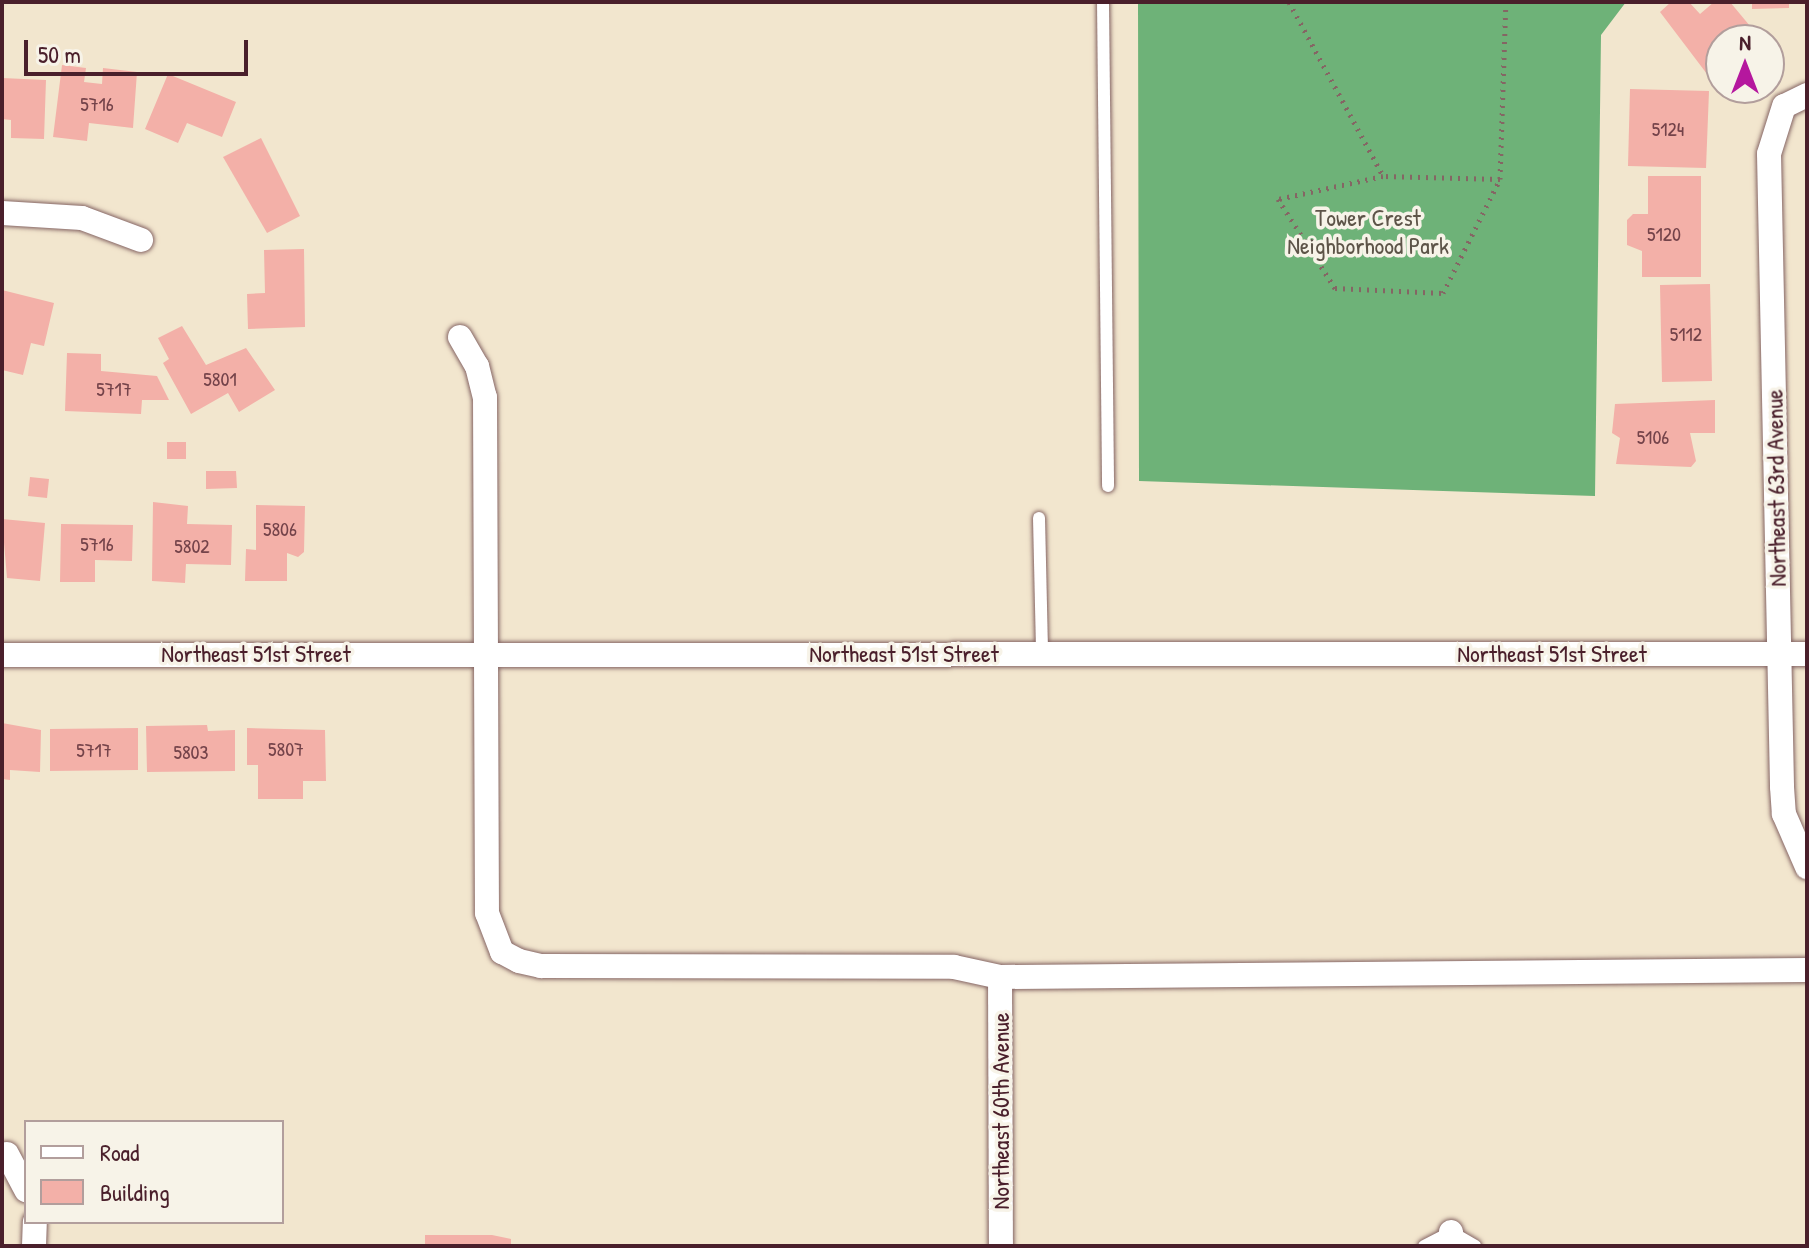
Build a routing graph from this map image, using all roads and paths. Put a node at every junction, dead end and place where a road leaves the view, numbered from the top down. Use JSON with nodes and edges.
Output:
{"nodes":[{"id":1,"x":1103,"y":2,"type":"edge"},
{"id":2,"x":1289,"y":2,"type":"edge"},
{"id":3,"x":1506,"y":2,"type":"edge"},
{"id":4,"x":1807,"y":95,"type":"edge"},
{"id":5,"x":1383,"y":176,"type":"junction"},
{"id":6,"x":1500,"y":179,"type":"junction"},
{"id":7,"x":2,"y":213,"type":"edge"},
{"id":8,"x":141,"y":240,"type":"dead end"},
{"id":9,"x":460,"y":337,"type":"dead end"},
{"id":10,"x":1108,"y":486,"type":"dead end"},
{"id":11,"x":1039,"y":518,"type":"dead end"},
{"id":12,"x":486,"y":654,"type":"junction"},
{"id":13,"x":1042,"y":654,"type":"junction"},
{"id":14,"x":1779,"y":654,"type":"junction"},
{"id":15,"x":1807,"y":654,"type":"edge"},
{"id":16,"x":2,"y":655,"type":"edge"},
{"id":17,"x":1807,"y":867,"type":"edge"},
{"id":18,"x":1807,"y":970,"type":"edge"},
{"id":19,"x":1000,"y":977,"type":"junction"},
{"id":20,"x":7,"y":1154,"type":"dead end"},
{"id":21,"x":24,"y":1186,"type":"edge"},
{"id":22,"x":35,"y":1224,"type":"edge"},
{"id":23,"x":1450,"y":1239,"type":"edge"},
{"id":24,"x":34,"y":1246,"type":"edge"},
{"id":25,"x":1001,"y":1246,"type":"edge"},
{"id":26,"x":1424,"y":1246,"type":"edge"},
{"id":27,"x":1475,"y":1246,"type":"edge"}],
"edges":[{"from":1,"to":10,"type":"lane"},
{"from":2,"to":5,"type":"path"},
{"from":3,"to":6,"type":"path"},
{"from":4,"to":14,"type":"street","name":"Northeast 63rd Avenue"},
{"from":5,"to":6,"type":"path"},
{"from":5,"to":6,"type":"path"},
{"from":7,"to":8,"type":"street"},
{"from":9,"to":12,"type":"street"},
{"from":11,"to":13,"type":"lane"},
{"from":12,"to":13,"type":"street","name":"Northeast 51st Street"},
{"from":12,"to":16,"type":"street","name":"Northeast 51st Street"},
{"from":12,"to":19,"type":"street"},
{"from":13,"to":14,"type":"street","name":"Northeast 51st Street"},
{"from":14,"to":15,"type":"street","name":"Northeast 51st Street"},
{"from":14,"to":17,"type":"street","name":"Northeast 63rd Avenue"},
{"from":18,"to":19,"type":"street"},
{"from":19,"to":25,"type":"street","name":"Northeast 60th Avenue"},
{"from":20,"to":21,"type":"street"},
{"from":22,"to":24,"type":"street"},
{"from":23,"to":26,"type":"lane"},
{"from":23,"to":27,"type":"lane"}]}
